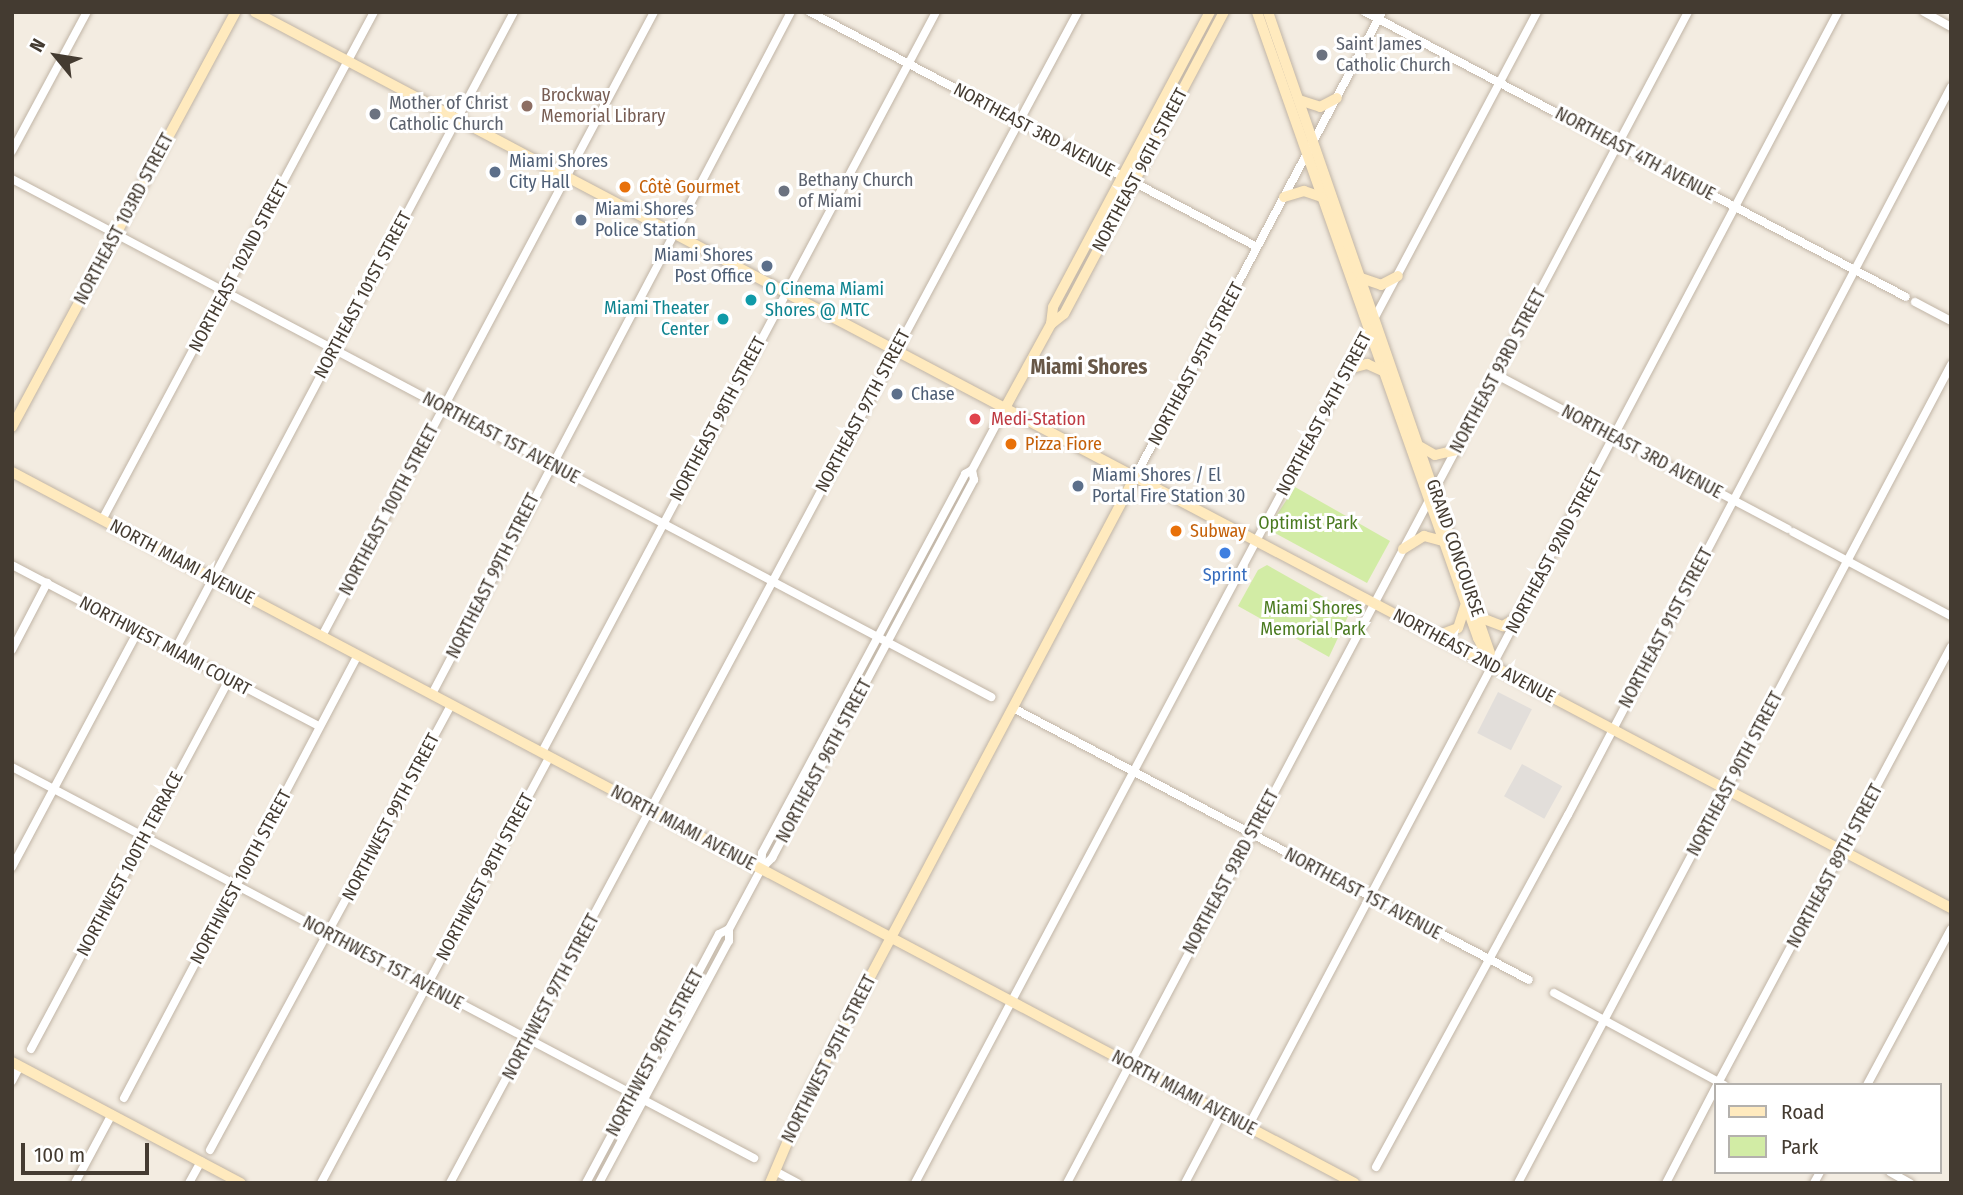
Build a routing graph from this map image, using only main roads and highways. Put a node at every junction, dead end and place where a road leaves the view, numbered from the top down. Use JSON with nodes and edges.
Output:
{"nodes":[{"id":1,"x":235,"y":12,"type":"edge"},
{"id":2,"x":254,"y":12,"type":"edge"},
{"id":3,"x":1210,"y":12,"type":"edge"},
{"id":4,"x":1224,"y":12,"type":"edge"},
{"id":5,"x":1259,"y":13,"type":"edge"},
{"id":6,"x":1337,"y":98,"type":"road end"},
{"id":7,"x":1299,"y":100,"type":"junction"},
{"id":8,"x":1284,"y":197,"type":"road end"},
{"id":9,"x":1321,"y":197,"type":"junction"},
{"id":10,"x":1398,"y":276,"type":"road end"},
{"id":11,"x":1362,"y":278,"type":"junction"},
{"id":12,"x":1051,"y":324,"type":"junction"},
{"id":13,"x":1348,"y":369,"type":"road end"},
{"id":14,"x":1383,"y":371,"type":"junction"},
{"id":15,"x":1005,"y":408,"type":"junction"},
{"id":16,"x":12,"y":427,"type":"edge"},
{"id":17,"x":1420,"y":446,"type":"junction"},
{"id":18,"x":1457,"y":450,"type":"road end"},
{"id":19,"x":12,"y":472,"type":"edge"},
{"id":20,"x":1135,"y":477,"type":"junction"},
{"id":21,"x":1443,"y":541,"type":"junction"},
{"id":22,"x":1403,"y":549,"type":"road end"},
{"id":23,"x":1465,"y":604,"type":"junction"},
{"id":24,"x":1519,"y":616,"type":"road end"},
{"id":25,"x":1479,"y":617,"type":"junction"},
{"id":26,"x":1437,"y":636,"type":"junction"},
{"id":27,"x":1493,"y":666,"type":"junction"},
{"id":28,"x":1951,"y":908,"type":"edge"},
{"id":29,"x":891,"y":937,"type":"junction"},
{"id":30,"x":16,"y":1064,"type":"edge"},
{"id":31,"x":241,"y":1183,"type":"edge"},
{"id":32,"x":771,"y":1183,"type":"edge"},
{"id":33,"x":1354,"y":1183,"type":"edge"}],
"edges":[{"from":1,"to":16,"type":"main road","name":"NORTHEAST 103RD STREET"},
{"from":2,"to":15,"type":"main road","name":"NORTHEAST 2ND AVENUE"},
{"from":3,"to":12,"type":"main road","name":"NORTHEAST 96TH STREET"},
{"from":4,"to":12,"type":"main road","name":"NORTHEAST 96TH STREET"},
{"from":5,"to":7,"type":"main road","name":"GRAND CONCOURSE"},
{"from":5,"to":9,"type":"main road","name":"GRAND CONCOURSE"},
{"from":6,"to":7,"type":"main road"},
{"from":7,"to":11,"type":"main road","name":"GRAND CONCOURSE"},
{"from":8,"to":9,"type":"main road"},
{"from":9,"to":14,"type":"main road","name":"GRAND CONCOURSE"},
{"from":10,"to":11,"type":"main road"},
{"from":11,"to":17,"type":"main road","name":"GRAND CONCOURSE"},
{"from":12,"to":15,"type":"main road","name":"NORTHEAST 96TH STREET"},
{"from":13,"to":14,"type":"main road"},
{"from":14,"to":21,"type":"main road","name":"GRAND CONCOURSE"},
{"from":15,"to":20,"type":"main road","name":"NORTHEAST 2ND AVENUE"},
{"from":17,"to":18,"type":"main road"},
{"from":17,"to":25,"type":"main road","name":"GRAND CONCOURSE"},
{"from":19,"to":29,"type":"main road","name":"NORTH MIAMI AVENUE"},
{"from":20,"to":26,"type":"main road","name":"NORTHEAST 2ND AVENUE"},
{"from":20,"to":29,"type":"main road","name":"NORTHEAST 95TH STREET"},
{"from":21,"to":22,"type":"main road"},
{"from":21,"to":23,"type":"main road","name":"GRAND CONCOURSE"},
{"from":23,"to":26,"type":"main road"},
{"from":23,"to":27,"type":"main road","name":"GRAND CONCOURSE"},
{"from":24,"to":25,"type":"main road"},
{"from":25,"to":27,"type":"main road","name":"GRAND CONCOURSE"},
{"from":26,"to":27,"type":"main road","name":"NORTHEAST 2ND AVENUE"},
{"from":27,"to":28,"type":"main road","name":"NORTHEAST 2ND AVENUE"},
{"from":29,"to":32,"type":"main road","name":"NORTHWEST 95TH STREET"},
{"from":29,"to":33,"type":"main road","name":"NORTH MIAMI AVENUE"},
{"from":30,"to":31,"type":"main road"}]}
